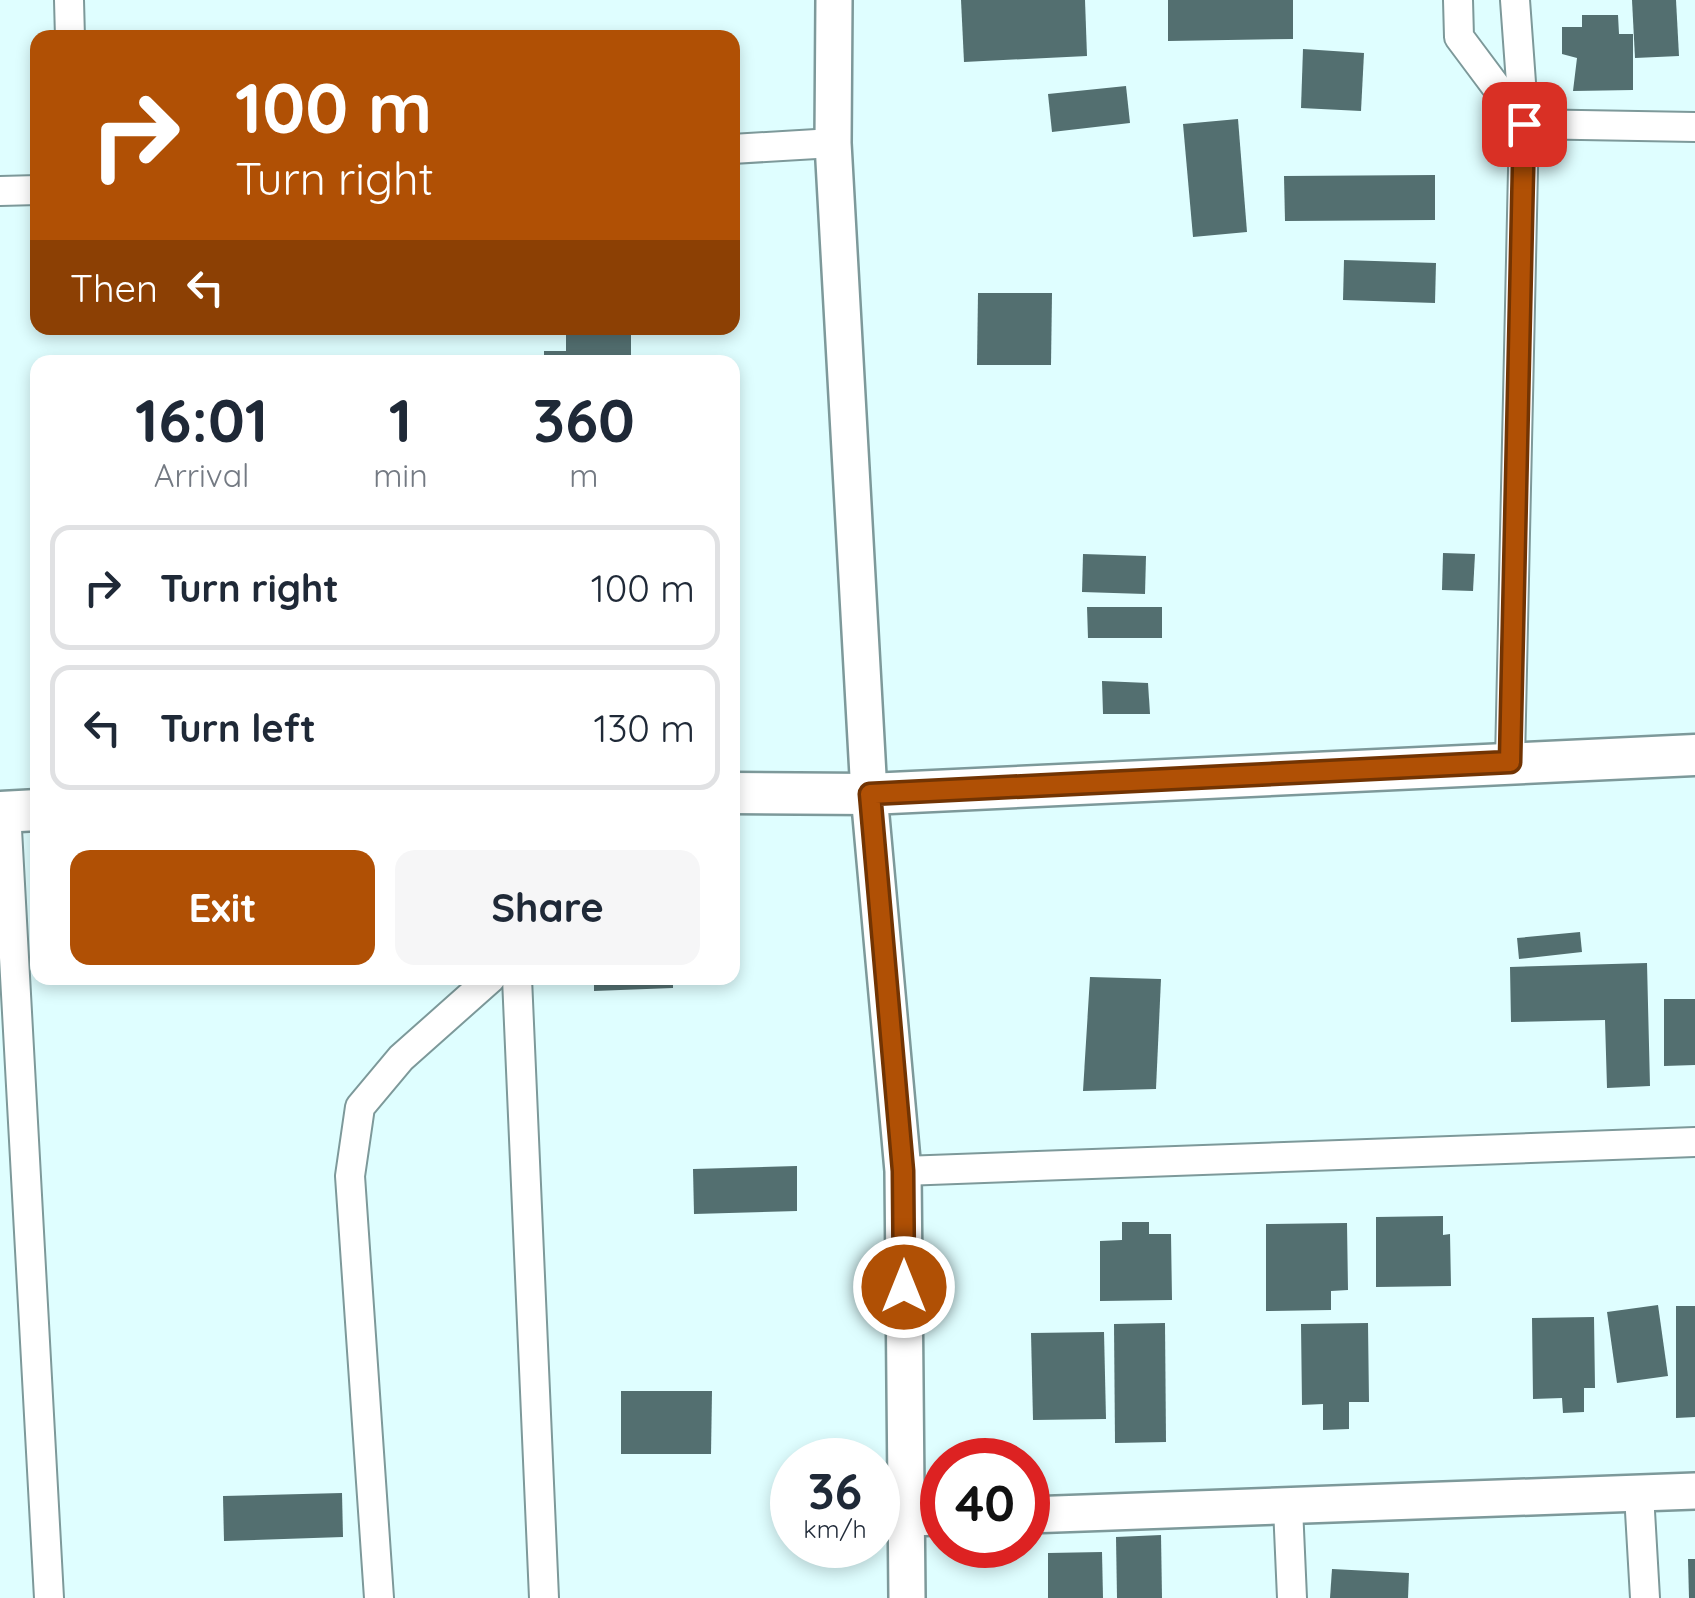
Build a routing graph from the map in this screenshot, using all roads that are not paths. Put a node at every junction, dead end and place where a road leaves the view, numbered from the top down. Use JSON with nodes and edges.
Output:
{"nodes":[{"id":1,"x":69,"y":0,"type":"edge"},
{"id":2,"x":834,"y":0,"type":"edge"},
{"id":3,"x":1458,"y":0,"type":"edge"},
{"id":4,"x":1515,"y":0,"type":"edge"},
{"id":5,"x":70,"y":30,"type":"edge"},
{"id":6,"x":1524,"y":124,"type":"junction"},
{"id":7,"x":1695,"y":127,"type":"edge"},
{"id":8,"x":834,"y":143,"type":"junction"},
{"id":9,"x":740,"y":149,"type":"edge"},
{"id":10,"x":30,"y":190,"type":"edge"},
{"id":11,"x":0,"y":191,"type":"edge"},
{"id":12,"x":1695,"y":754,"type":"edge"},
{"id":13,"x":1510,"y":762,"type":"junction"},
{"id":14,"x":740,"y":794,"type":"edge"},
{"id":15,"x":870,"y":794,"type":"junction"},
{"id":16,"x":14,"y":811,"type":"edge"},
{"id":17,"x":483,"y":985,"type":"edge"},
{"id":18,"x":517,"y":985,"type":"edge"},
{"id":19,"x":1695,"y":1142,"type":"edge"},
{"id":20,"x":903,"y":1171,"type":"junction"},
{"id":21,"x":1695,"y":1491,"type":"edge"},
{"id":22,"x":1638,"y":1494,"type":"junction"},
{"id":23,"x":1288,"y":1506,"type":"junction"},
{"id":24,"x":1050,"y":1513,"type":"edge"},
{"id":25,"x":906,"y":1518,"type":"junction"},
{"id":26,"x":920,"y":1518,"type":"edge"},
{"id":27,"x":49,"y":1598,"type":"edge"},
{"id":28,"x":379,"y":1598,"type":"edge"},
{"id":29,"x":544,"y":1598,"type":"edge"},
{"id":30,"x":907,"y":1598,"type":"edge"},
{"id":31,"x":1292,"y":1598,"type":"edge"},
{"id":32,"x":1644,"y":1598,"type":"edge"}],
"edges":[{"from":1,"to":5,"type":"street"},
{"from":2,"to":8,"type":"street"},
{"from":3,"to":6,"type":"street"},
{"from":4,"to":6,"type":"street"},
{"from":6,"to":7,"type":"street"},
{"from":6,"to":13,"type":"street"},
{"from":8,"to":9,"type":"street"},
{"from":8,"to":15,"type":"street"},
{"from":10,"to":11,"type":"street"},
{"from":12,"to":13,"type":"main road"},
{"from":13,"to":15,"type":"main road"},
{"from":14,"to":15,"type":"main road"},
{"from":15,"to":20,"type":"street"},
{"from":16,"to":27,"type":"street"},
{"from":17,"to":28,"type":"street"},
{"from":18,"to":29,"type":"street"},
{"from":19,"to":20,"type":"street"},
{"from":20,"to":25,"type":"street"},
{"from":21,"to":22,"type":"street"},
{"from":22,"to":23,"type":"street"},
{"from":22,"to":32,"type":"street"},
{"from":23,"to":24,"type":"street"},
{"from":23,"to":31,"type":"street"},
{"from":25,"to":26,"type":"street"},
{"from":25,"to":30,"type":"street"}]}
